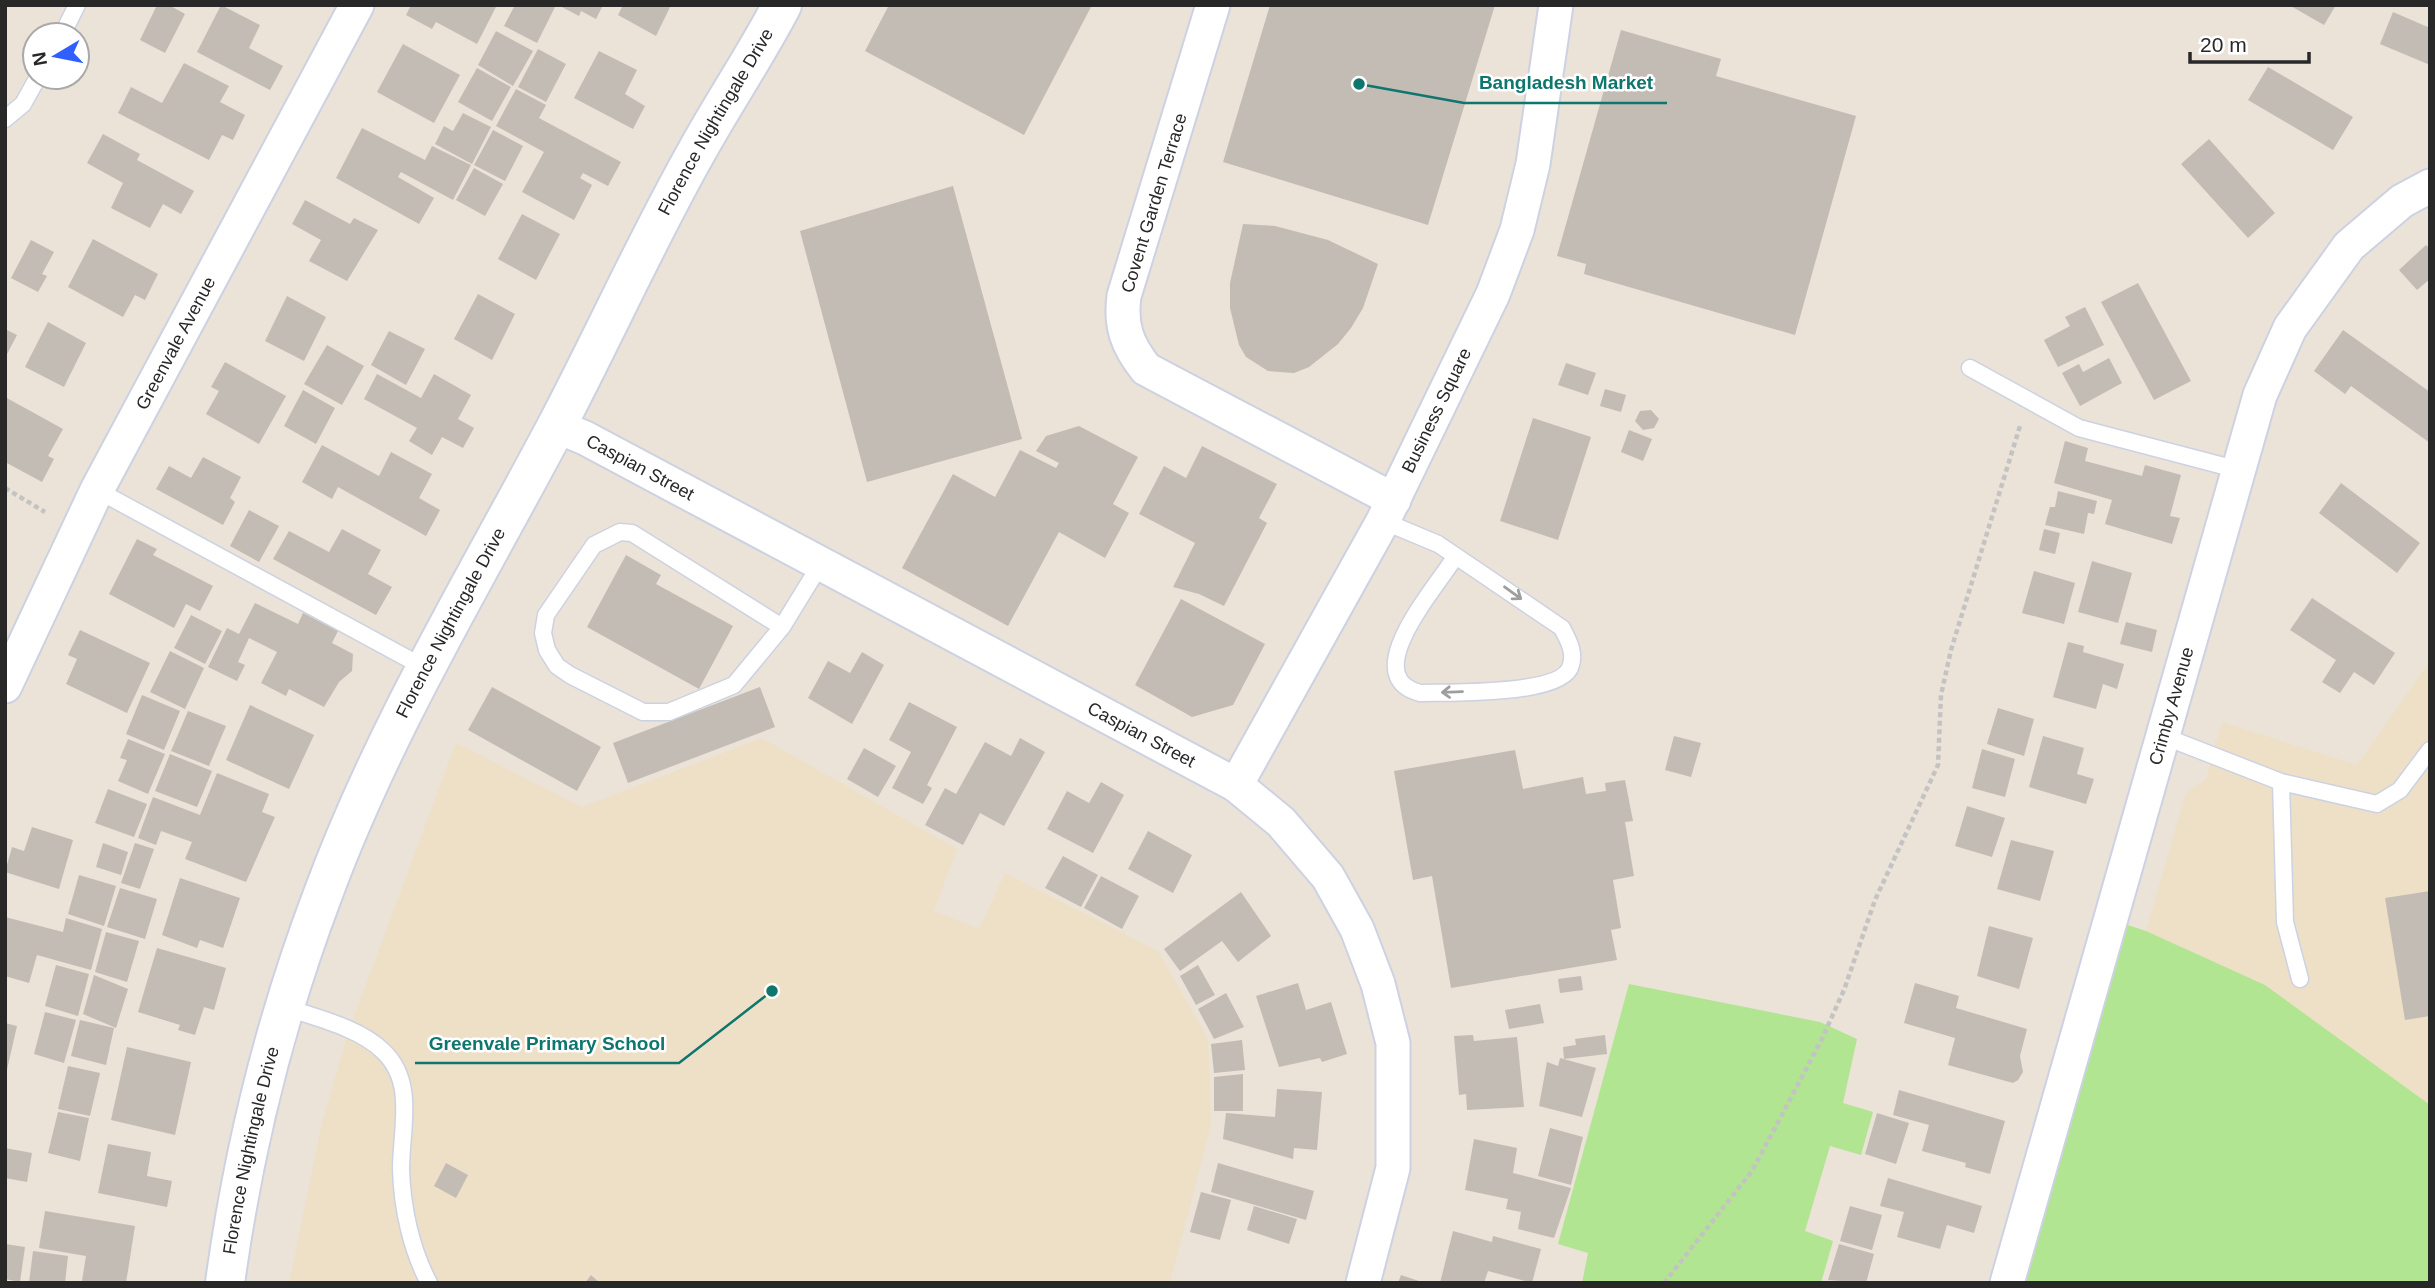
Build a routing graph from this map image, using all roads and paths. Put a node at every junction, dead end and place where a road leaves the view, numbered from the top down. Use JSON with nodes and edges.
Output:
{"nodes":[{"id":1,"x":77,"y":5,"type":"edge"},
{"id":2,"x":357,"y":5,"type":"edge"},
{"id":3,"x":782,"y":5,"type":"edge"},
{"id":4,"x":1213,"y":5,"type":"edge"},
{"id":5,"x":1556,"y":5,"type":"edge"},
{"id":6,"x":69,"y":21,"type":"edge"},
{"id":7,"x":30,"y":91,"type":"edge"},
{"id":8,"x":5,"y":119,"type":"edge"},
{"id":9,"x":2430,"y":186,"type":"edge"},
{"id":10,"x":1970,"y":368,"type":"dead end"},
{"id":11,"x":2029,"y":399,"type":"junction"},
{"id":12,"x":556,"y":426,"type":"junction"},
{"id":13,"x":2239,"y":470,"type":"junction"},
{"id":14,"x":5,"y":488,"type":"edge"},
{"id":15,"x":97,"y":490,"type":"junction"},
{"id":16,"x":1388,"y":510,"type":"junction"},
{"id":17,"x":76,"y":531,"type":"junction"},
{"id":18,"x":1455,"y":556,"type":"junction"},
{"id":19,"x":820,"y":565,"type":"junction"},
{"id":20,"x":782,"y":627,"type":"junction"},
{"id":21,"x":427,"y":668,"type":"junction"},
{"id":22,"x":5,"y":687,"type":"edge"},
{"id":23,"x":2163,"y":736,"type":"junction"},
{"id":24,"x":2430,"y":750,"type":"edge"},
{"id":25,"x":2281,"y":782,"type":"junction"},
{"id":26,"x":1236,"y":785,"type":"junction"},
{"id":27,"x":2301,"y":979,"type":"dead end"},
{"id":28,"x":285,"y":1007,"type":"junction"},
{"id":29,"x":225,"y":1283,"type":"edge"},
{"id":30,"x":429,"y":1283,"type":"edge"},
{"id":31,"x":1363,"y":1283,"type":"edge"},
{"id":32,"x":1664,"y":1283,"type":"edge"},
{"id":33,"x":2007,"y":1283,"type":"edge"}],
"edges":[{"from":1,"to":6,"type":"lane"},
{"from":2,"to":15,"type":"street","name":"Greenvale Avenue"},
{"from":3,"to":12,"type":"street","name":"Florence Nightingale Drive"},
{"from":4,"to":16,"type":"street","name":"Covent Garden Terrace"},
{"from":5,"to":16,"type":"street","name":"Business Square"},
{"from":7,"to":8,"type":"lane"},
{"from":9,"to":13,"type":"street","name":"Crimby Avenue"},
{"from":10,"to":11,"type":"lane"},
{"from":11,"to":13,"type":"lane"},
{"from":11,"to":32,"type":"path"},
{"from":12,"to":19,"type":"street","name":"Caspian Street"},
{"from":12,"to":21,"type":"street","name":"Florence Nightingale Drive"},
{"from":13,"to":23,"type":"street","name":"Crimby Avenue"},
{"from":14,"to":17,"type":"path"},
{"from":15,"to":17,"type":"street","name":"Greenvale Avenue"},
{"from":15,"to":21,"type":"lane"},
{"from":16,"to":18,"type":"lane"},
{"from":16,"to":26,"type":"street","name":"Business Square"},
{"from":17,"to":22,"type":"street","name":"Greenvale Avenue"},
{"from":18,"to":18,"type":"lane","one_way":true},
{"from":19,"to":20,"type":"lane"},
{"from":19,"to":26,"type":"street","name":"Caspian Street"},
{"from":20,"to":20,"type":"lane"},
{"from":21,"to":28,"type":"street","name":"Florence Nightingale Drive"},
{"from":23,"to":25,"type":"lane"},
{"from":23,"to":33,"type":"street","name":"Crimby Avenue"},
{"from":24,"to":25,"type":"lane"},
{"from":25,"to":27,"type":"lane"},
{"from":26,"to":31,"type":"street","name":"Caspian Street"},
{"from":28,"to":29,"type":"street","name":"Florence Nightingale Drive"},
{"from":28,"to":30,"type":"lane"}]}
